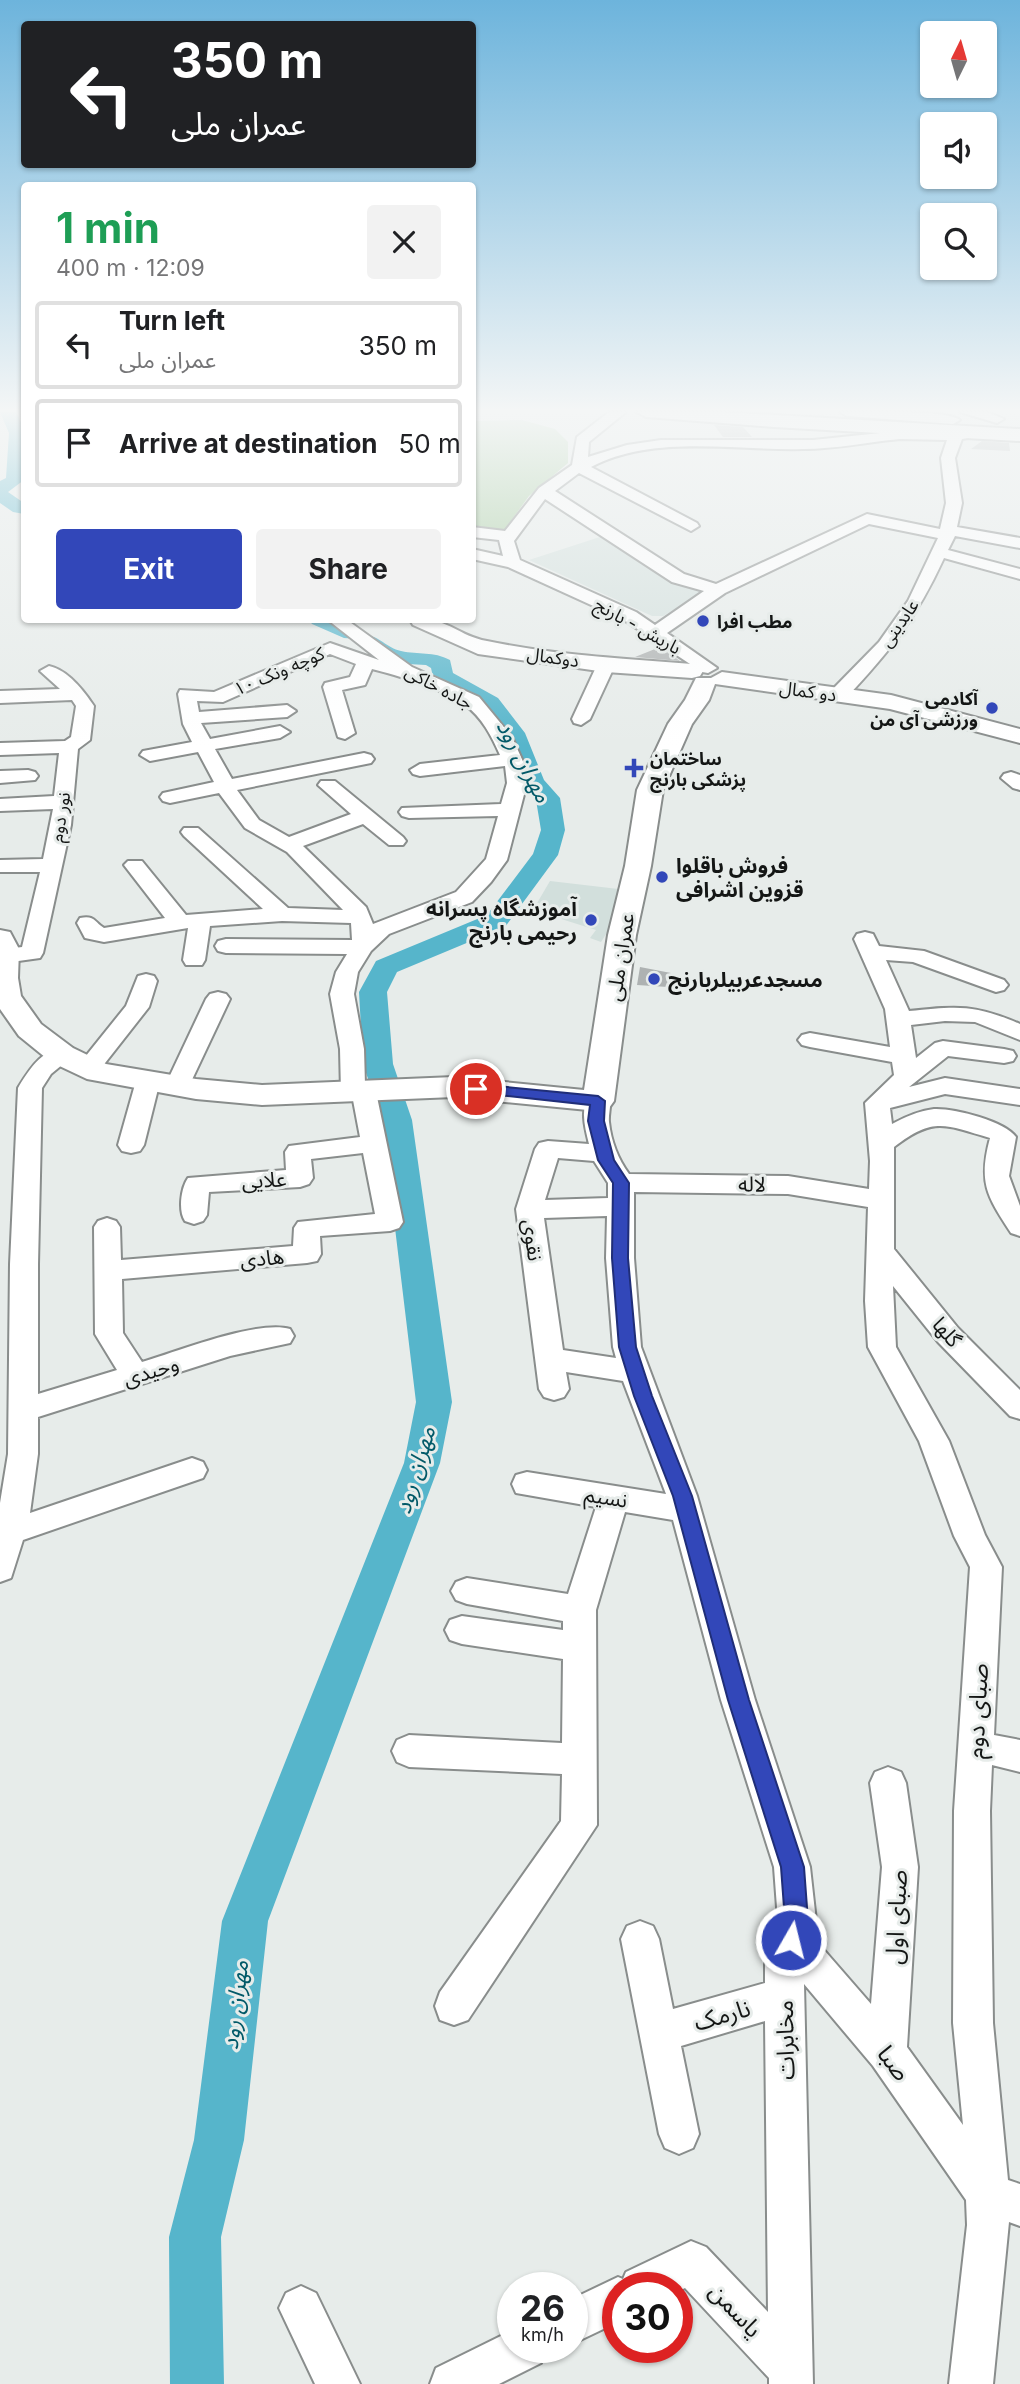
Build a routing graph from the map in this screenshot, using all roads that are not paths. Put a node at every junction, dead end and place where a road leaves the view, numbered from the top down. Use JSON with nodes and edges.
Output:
{"nodes":[{"id":1,"x":519,"y":523,"type":"edge"},
{"id":2,"x":594,"y":523,"type":"edge"},
{"id":3,"x":686,"y":523,"type":"edge"},
{"id":4,"x":858,"y":523,"type":"edge"},
{"id":5,"x":893,"y":523,"type":"edge"},
{"id":6,"x":949,"y":523,"type":"edge"},
{"id":7,"x":691,"y":526,"type":"dead end"},
{"id":8,"x":476,"y":532,"type":"edge"},
{"id":9,"x":947,"y":532,"type":"junction"},
{"id":10,"x":509,"y":536,"type":"junction"},
{"id":11,"x":1020,"y":543,"type":"edge"},
{"id":12,"x":939,"y":552,"type":"junction"},
{"id":13,"x":476,"y":555,"type":"edge"},
{"id":14,"x":513,"y":563,"type":"junction"},
{"id":15,"x":1020,"y":574,"type":"edge"},
{"id":16,"x":718,"y":590,"type":"junction"},
{"id":17,"x":341,"y":623,"type":"edge"},
{"id":18,"x":427,"y":623,"type":"edge"},
{"id":19,"x":655,"y":633,"type":"junction"},
{"id":20,"x":369,"y":663,"type":"junction"},
{"id":21,"x":605,"y":668,"type":"junction"},
{"id":22,"x":48,"y":671,"type":"dead end"},
{"id":23,"x":405,"y":671,"type":"junction"},
{"id":24,"x":707,"y":676,"type":"junction"},
{"id":25,"x":77,"y":694,"type":"junction"},
{"id":26,"x":838,"y":695,"type":"junction"},
{"id":27,"x":0,"y":697,"type":"edge"},
{"id":28,"x":287,"y":711,"type":"dead end"},
{"id":29,"x":191,"y":718,"type":"junction"},
{"id":30,"x":581,"y":719,"type":"dead end"},
{"id":31,"x":280,"y":732,"type":"dead end"},
{"id":32,"x":345,"y":733,"type":"dead end"},
{"id":33,"x":1020,"y":736,"type":"edge"},
{"id":34,"x":203,"y":746,"type":"junction"},
{"id":35,"x":69,"y":747,"type":"junction"},
{"id":36,"x":0,"y":749,"type":"edge"},
{"id":37,"x":150,"y":755,"type":"dead end"},
{"id":38,"x":364,"y":759,"type":"dead end"},
{"id":39,"x":512,"y":759,"type":"junction"},
{"id":40,"x":420,"y":770,"type":"dead end"},
{"id":41,"x":27,"y":776,"type":"dead end"},
{"id":42,"x":0,"y":777,"type":"edge"},
{"id":43,"x":328,"y":785,"type":"dead end"},
{"id":44,"x":225,"y":788,"type":"junction"},
{"id":45,"x":170,"y":797,"type":"dead end"},
{"id":46,"x":64,"y":802,"type":"junction"},
{"id":47,"x":0,"y":805,"type":"edge"},
{"id":48,"x":512,"y":810,"type":"junction"},
{"id":49,"x":409,"y":812,"type":"dead end"},
{"id":50,"x":366,"y":816,"type":"junction"},
{"id":51,"x":191,"y":832,"type":"dead end"},
{"id":52,"x":396,"y":841,"type":"dead end"},
{"id":53,"x":288,"y":845,"type":"junction"},
{"id":54,"x":52,"y":865,"type":"junction"},
{"id":55,"x":135,"y":865,"type":"dead end"},
{"id":56,"x":0,"y":866,"type":"edge"},
{"id":57,"x":282,"y":914,"type":"junction"},
{"id":58,"x":359,"y":917,"type":"junction"},
{"id":59,"x":190,"y":922,"type":"junction"},
{"id":60,"x":88,"y":923,"type":"dead end"},
{"id":61,"x":226,"y":946,"type":"dead end"},
{"id":62,"x":2,"y":947,"type":"edge"},
{"id":63,"x":362,"y":947,"type":"junction"},
{"id":64,"x":194,"y":960,"type":"dead end"},
{"id":65,"x":146,"y":981,"type":"dead end"},
{"id":66,"x":996,"y":985,"type":"dead end"},
{"id":67,"x":218,"y":999,"type":"dead end"},
{"id":68,"x":899,"y":1019,"type":"junction"},
{"id":69,"x":1020,"y":1033,"type":"edge"},
{"id":70,"x":810,"y":1040,"type":"dead end"},
{"id":71,"x":1004,"y":1056,"type":"dead end"},
{"id":72,"x":75,"y":1061,"type":"junction"},
{"id":73,"x":905,"y":1066,"type":"junction"},
{"id":74,"x":163,"y":1084,"type":"junction"},
{"id":75,"x":359,"y":1092,"type":"junction"},
{"id":76,"x":1020,"y":1097,"type":"edge"},
{"id":77,"x":598,"y":1101,"type":"junction"},
{"id":78,"x":877,"y":1103,"type":"junction"},
{"id":79,"x":375,"y":1144,"type":"junction"},
{"id":80,"x":131,"y":1145,"type":"dead end"},
{"id":81,"x":881,"y":1145,"type":"junction"},
{"id":82,"x":604,"y":1153,"type":"junction"},
{"id":83,"x":621,"y":1195,"type":"junction"},
{"id":84,"x":882,"y":1200,"type":"junction"},
{"id":85,"x":529,"y":1209,"type":"junction"},
{"id":86,"x":194,"y":1215,"type":"dead end"},
{"id":87,"x":107,"y":1227,"type":"dead end"},
{"id":88,"x":1020,"y":1227,"type":"edge"},
{"id":89,"x":881,"y":1251,"type":"junction"},
{"id":90,"x":108,"y":1271,"type":"junction"},
{"id":91,"x":280,"y":1336,"type":"dead end"},
{"id":92,"x":550,"y":1359,"type":"junction"},
{"id":93,"x":635,"y":1372,"type":"junction"},
{"id":94,"x":136,"y":1376,"type":"junction"},
{"id":95,"x":554,"y":1389,"type":"dead end"},
{"id":96,"x":1020,"y":1408,"type":"edge"},
{"id":97,"x":24,"y":1410,"type":"junction"},
{"id":98,"x":192,"y":1470,"type":"dead end"},
{"id":99,"x":527,"y":1484,"type":"dead end"},
{"id":100,"x":614,"y":1498,"type":"junction"},
{"id":101,"x":686,"y":1510,"type":"junction"},
{"id":102,"x":10,"y":1532,"type":"junction"},
{"id":103,"x":0,"y":1569,"type":"edge"},
{"id":104,"x":467,"y":1591,"type":"dead end"},
{"id":105,"x":580,"y":1610,"type":"junction"},
{"id":106,"x":462,"y":1630,"type":"dead end"},
{"id":107,"x":580,"y":1647,"type":"junction"},
{"id":108,"x":975,"y":1746,"type":"junction"},
{"id":109,"x":409,"y":1751,"type":"dead end"},
{"id":110,"x":1020,"y":1756,"type":"edge"},
{"id":111,"x":579,"y":1759,"type":"junction"},
{"id":112,"x":888,"y":1783,"type":"dead end"},
{"id":113,"x":640,"y":1939,"type":"dead end"},
{"id":114,"x":791,"y":1940,"type":"junction"},
{"id":115,"x":784,"y":1997,"type":"junction"},
{"id":116,"x":454,"y":2006,"type":"dead end"},
{"id":117,"x":660,"y":2032,"type":"junction"},
{"id":118,"x":887,"y":2052,"type":"junction"},
{"id":119,"x":679,"y":2134,"type":"dead end"},
{"id":120,"x":1003,"y":2200,"type":"edge"},
{"id":121,"x":671,"y":2272,"type":"edge"},
{"id":122,"x":301,"y":2308,"type":"dead end"},
{"id":123,"x":497,"y":2361,"type":"edge"},
{"id":124,"x":791,"y":2377,"type":"edge"},
{"id":125,"x":338,"y":2384,"type":"edge"},
{"id":126,"x":452,"y":2384,"type":"edge"},
{"id":127,"x":971,"y":2384,"type":"edge"}],
"edges":[{"from":1,"to":10,"type":"street"},
{"from":2,"to":16,"type":"street"},
{"from":3,"to":7,"type":"street"},
{"from":4,"to":16,"type":"street"},
{"from":5,"to":9,"type":"street"},
{"from":6,"to":9,"type":"street","name":"عابدینی"},
{"from":8,"to":10,"type":"street"},
{"from":9,"to":11,"type":"street"},
{"from":9,"to":12,"type":"street","name":"عابدینی"},
{"from":10,"to":14,"type":"street"},
{"from":12,"to":15,"type":"street"},
{"from":12,"to":26,"type":"street","name":"عابدینی"},
{"from":13,"to":14,"type":"street","name":"باریش - بارنج"},
{"from":14,"to":19,"type":"street","name":"باریش - بارنج"},
{"from":16,"to":19,"type":"street"},
{"from":17,"to":23,"type":"street","name":"جاده خاکی"},
{"from":18,"to":21,"type":"main road","name":"دوکمال"},
{"from":19,"to":24,"type":"street","name":"باریش - بارنج"},
{"from":20,"to":23,"type":"street","name":"کوچه ونک ۱۰"},
{"from":20,"to":29,"type":"street","name":"کوچه ونک ۱۰"},
{"from":20,"to":32,"type":"street","name":"کوچه ونک ۱۰"},
{"from":21,"to":24,"type":"main road","name":"دوکمال"},
{"from":21,"to":30,"type":"street"},
{"from":22,"to":25,"type":"street"},
{"from":23,"to":39,"type":"street","name":"جاده خاکی"},
{"from":24,"to":26,"type":"main road","name":"دو کمال"},
{"from":24,"to":77,"type":"main road","name":"عمران ملی"},
{"from":25,"to":27,"type":"street"},
{"from":25,"to":35,"type":"street","name":"نور دوم"},
{"from":26,"to":33,"type":"main road","name":"دو کمال"},
{"from":28,"to":29,"type":"street"},
{"from":29,"to":34,"type":"street"},
{"from":31,"to":34,"type":"street"},
{"from":34,"to":37,"type":"street"},
{"from":34,"to":44,"type":"street"},
{"from":35,"to":36,"type":"street"},
{"from":35,"to":46,"type":"street","name":"نور دوم"},
{"from":38,"to":44,"type":"street"},
{"from":39,"to":40,"type":"street"},
{"from":39,"to":48,"type":"street","name":"جاده خاکی"},
{"from":41,"to":42,"type":"street"},
{"from":43,"to":50,"type":"street"},
{"from":44,"to":45,"type":"street"},
{"from":44,"to":53,"type":"street"},
{"from":46,"to":47,"type":"street"},
{"from":46,"to":54,"type":"street","name":"نور دوم"},
{"from":48,"to":49,"type":"street"},
{"from":48,"to":63,"type":"street","name":"جاده خاکی"},
{"from":50,"to":52,"type":"street"},
{"from":50,"to":53,"type":"street"},
{"from":51,"to":57,"type":"street"},
{"from":53,"to":58,"type":"street"},
{"from":54,"to":56,"type":"street"},
{"from":54,"to":62,"type":"street","name":"نور دوم"},
{"from":55,"to":59,"type":"street"},
{"from":57,"to":58,"type":"street"},
{"from":57,"to":59,"type":"street"},
{"from":58,"to":63,"type":"street"},
{"from":59,"to":60,"type":"street"},
{"from":59,"to":64,"type":"street"},
{"from":61,"to":63,"type":"street"},
{"from":62,"to":72,"type":"main road"},
{"from":63,"to":75,"type":"street"},
{"from":65,"to":72,"type":"street"},
{"from":66,"to":68,"type":"street"},
{"from":67,"to":74,"type":"street"},
{"from":68,"to":69,"type":"street"},
{"from":68,"to":73,"type":"street"},
{"from":70,"to":73,"type":"street"},
{"from":71,"to":73,"type":"street"},
{"from":72,"to":74,"type":"main road"},
{"from":72,"to":97,"type":"street"},
{"from":73,"to":78,"type":"street"},
{"from":74,"to":75,"type":"main road"},
{"from":74,"to":80,"type":"street"},
{"from":75,"to":77,"type":"main road"},
{"from":75,"to":79,"type":"street"},
{"from":76,"to":78,"type":"street"},
{"from":77,"to":82,"type":"street"},
{"from":78,"to":81,"type":"street","name":"صبای دوم"},
{"from":79,"to":86,"type":"street","name":"علایی"},
{"from":79,"to":90,"type":"street","name":"هادی"},
{"from":81,"to":84,"type":"street","name":"صبای دوم"},
{"from":81,"to":88,"type":"street"},
{"from":82,"to":83,"type":"street"},
{"from":82,"to":85,"type":"street","name":"نقوی"},
{"from":83,"to":84,"type":"street","name":"لاله"},
{"from":83,"to":85,"type":"street","name":"لاله"},
{"from":83,"to":93,"type":"street","name":"مخابرات"},
{"from":84,"to":89,"type":"street","name":"صبای دوم"},
{"from":85,"to":92,"type":"street","name":"نقوی"},
{"from":87,"to":90,"type":"street"},
{"from":89,"to":96,"type":"street","name":"گلها"},
{"from":89,"to":108,"type":"street","name":"صبای دوم"},
{"from":90,"to":94,"type":"street"},
{"from":91,"to":94,"type":"street","name":"وحیدی"},
{"from":92,"to":93,"type":"street"},
{"from":92,"to":95,"type":"street","name":"نقوی"},
{"from":93,"to":101,"type":"street","name":"مخابرات"},
{"from":94,"to":97,"type":"street","name":"وحیدی"},
{"from":97,"to":102,"type":"street"},
{"from":98,"to":102,"type":"street"},
{"from":99,"to":100,"type":"street","name":"نسیم"},
{"from":100,"to":101,"type":"street","name":"نسیم"},
{"from":100,"to":105,"type":"street"},
{"from":101,"to":114,"type":"street","name":"مخابرات"},
{"from":102,"to":103,"type":"street"},
{"from":104,"to":105,"type":"street"},
{"from":105,"to":107,"type":"street"},
{"from":106,"to":107,"type":"street"},
{"from":107,"to":111,"type":"street"},
{"from":108,"to":110,"type":"street"},
{"from":108,"to":120,"type":"street","name":"صبای دوم"},
{"from":109,"to":111,"type":"street"},
{"from":111,"to":116,"type":"street"},
{"from":112,"to":118,"type":"street","name":"صبای اول"},
{"from":113,"to":117,"type":"street"},
{"from":114,"to":115,"type":"street","name":"مخابرات"},
{"from":114,"to":118,"type":"street","name":"صبا"},
{"from":115,"to":117,"type":"street","name":"نارمک"},
{"from":115,"to":124,"type":"street","name":"مخابرات"},
{"from":117,"to":119,"type":"street"},
{"from":118,"to":120,"type":"street","name":"صبا"},
{"from":120,"to":127,"type":"street","name":"صبای دوم"},
{"from":121,"to":124,"type":"street","name":"یاسمن"},
{"from":122,"to":125,"type":"street"},
{"from":123,"to":126,"type":"street"}]}
